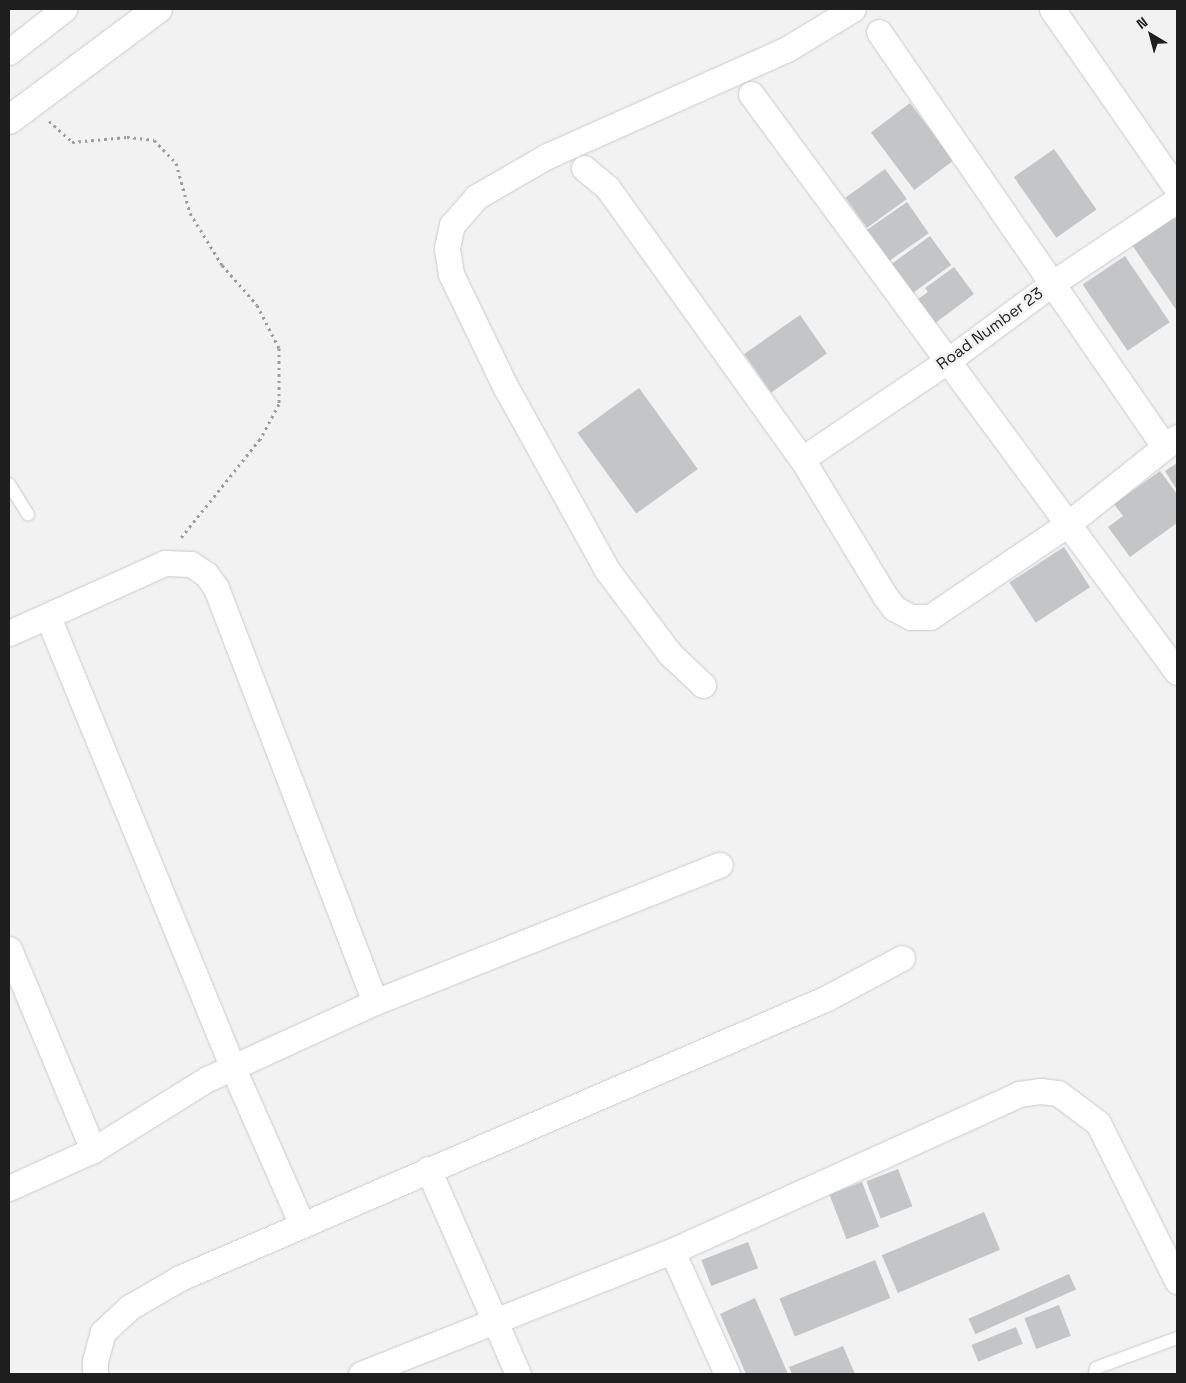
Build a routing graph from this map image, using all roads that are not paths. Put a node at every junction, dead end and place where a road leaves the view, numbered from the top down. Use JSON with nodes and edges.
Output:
{"nodes":[{"id":1,"x":64,"y":9,"type":"edge"},
{"id":2,"x":158,"y":9,"type":"edge"},
{"id":3,"x":853,"y":9,"type":"edge"},
{"id":4,"x":1052,"y":9,"type":"edge"},
{"id":5,"x":878,"y":32,"type":"dead end"},
{"id":6,"x":9,"y":52,"type":"edge"},
{"id":7,"x":751,"y":94,"type":"dead end"},
{"id":8,"x":9,"y":120,"type":"edge"},
{"id":9,"x":584,"y":168,"type":"dead end"},
{"id":10,"x":1177,"y":189,"type":"edge"},
{"id":11,"x":1177,"y":200,"type":"edge"},
{"id":12,"x":1050,"y":285,"type":"junction"},
{"id":13,"x":946,"y":362,"type":"junction"},
{"id":14,"x":1171,"y":442,"type":"edge"},
{"id":15,"x":802,"y":459,"type":"junction"},
{"id":16,"x":9,"y":484,"type":"edge"},
{"id":17,"x":28,"y":514,"type":"dead end"},
{"id":18,"x":1068,"y":524,"type":"junction"},
{"id":19,"x":48,"y":617,"type":"junction"},
{"id":20,"x":9,"y":633,"type":"edge"},
{"id":21,"x":1177,"y":672,"type":"edge"},
{"id":22,"x":703,"y":685,"type":"dead end"},
{"id":23,"x":720,"y":865,"type":"dead end"},
{"id":24,"x":9,"y":949,"type":"edge"},
{"id":25,"x":891,"y":962,"type":"dead end"},
{"id":26,"x":375,"y":1002,"type":"junction"},
{"id":27,"x":232,"y":1066,"type":"junction"},
{"id":28,"x":93,"y":1150,"type":"junction"},
{"id":29,"x":428,"y":1169,"type":"junction"},
{"id":30,"x":9,"y":1188,"type":"edge"},
{"id":31,"x":302,"y":1224,"type":"junction"},
{"id":32,"x":672,"y":1251,"type":"junction"},
{"id":33,"x":1177,"y":1282,"type":"edge"},
{"id":34,"x":495,"y":1320,"type":"junction"},
{"id":35,"x":1177,"y":1338,"type":"edge"},
{"id":36,"x":95,"y":1374,"type":"edge"},
{"id":37,"x":361,"y":1374,"type":"edge"},
{"id":38,"x":518,"y":1374,"type":"edge"},
{"id":39,"x":727,"y":1374,"type":"edge"},
{"id":40,"x":1095,"y":1374,"type":"edge"}],
"edges":[{"from":1,"to":6,"type":"street"},
{"from":2,"to":8,"type":"street"},
{"from":3,"to":22,"type":"street"},
{"from":4,"to":10,"type":"street"},
{"from":5,"to":12,"type":"street"},
{"from":7,"to":13,"type":"street"},
{"from":9,"to":15,"type":"street"},
{"from":11,"to":12,"type":"street","name":"Road Number 23"},
{"from":12,"to":13,"type":"street","name":"Road Number 23"},
{"from":12,"to":14,"type":"street"},
{"from":13,"to":15,"type":"street","name":"Road Number 23"},
{"from":13,"to":18,"type":"street"},
{"from":14,"to":18,"type":"street"},
{"from":15,"to":18,"type":"street"},
{"from":16,"to":17,"type":"lane"},
{"from":18,"to":21,"type":"street"},
{"from":19,"to":20,"type":"street"},
{"from":19,"to":26,"type":"street"},
{"from":19,"to":27,"type":"street"},
{"from":23,"to":26,"type":"street"},
{"from":24,"to":28,"type":"street"},
{"from":25,"to":29,"type":"street"},
{"from":26,"to":27,"type":"street"},
{"from":27,"to":28,"type":"street"},
{"from":27,"to":31,"type":"street"},
{"from":28,"to":30,"type":"street"},
{"from":29,"to":31,"type":"street"},
{"from":29,"to":34,"type":"street"},
{"from":31,"to":36,"type":"street"},
{"from":32,"to":33,"type":"street"},
{"from":32,"to":34,"type":"street"},
{"from":32,"to":39,"type":"street"},
{"from":34,"to":37,"type":"street"},
{"from":34,"to":38,"type":"street"},
{"from":35,"to":40,"type":"lane"}]}
